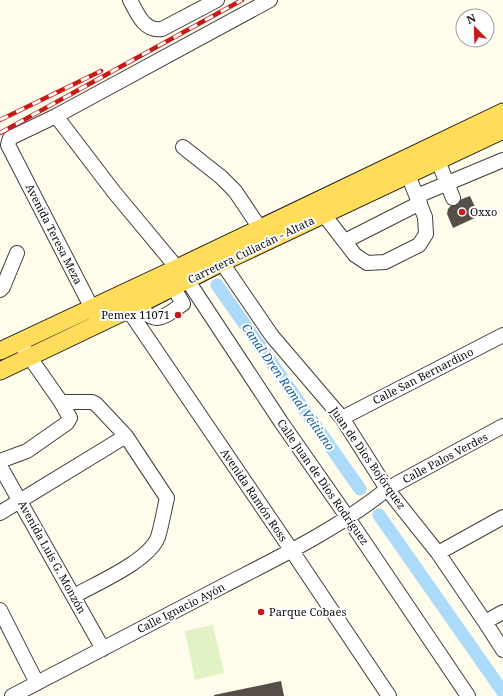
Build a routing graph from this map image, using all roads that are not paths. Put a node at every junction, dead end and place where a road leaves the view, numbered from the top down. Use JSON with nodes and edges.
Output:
{"nodes":[{"id":1,"x":130,"y":0,"type":"edge"},
{"id":2,"x":217,"y":0,"type":"edge"},
{"id":3,"x":270,"y":0,"type":"edge"},
{"id":4,"x":503,"y":112,"type":"edge"},
{"id":5,"x":56,"y":116,"type":"junction"},
{"id":6,"x":503,"y":130,"type":"edge"},
{"id":7,"x":183,"y":147,"type":"dead end"},
{"id":8,"x":503,"y":160,"type":"edge"},
{"id":9,"x":438,"y":161,"type":"junction"},
{"id":10,"x":408,"y":175,"type":"junction"},
{"id":11,"x":448,"y":183,"type":"junction"},
{"id":12,"x":453,"y":198,"type":"dead end"},
{"id":13,"x":418,"y":199,"type":"junction"},
{"id":14,"x":319,"y":208,"type":"junction"},
{"id":15,"x":264,"y":235,"type":"junction"},
{"id":16,"x":345,"y":241,"type":"junction"},
{"id":17,"x":17,"y":253,"type":"dead end"},
{"id":18,"x":218,"y":257,"type":"junction"},
{"id":19,"x":177,"y":268,"type":"junction"},
{"id":20,"x":181,"y":284,"type":"junction"},
{"id":21,"x":0,"y":290,"type":"edge"},
{"id":22,"x":118,"y":295,"type":"junction"},
{"id":23,"x":183,"y":304,"type":"junction"},
{"id":24,"x":92,"y":308,"type":"junction"},
{"id":25,"x":133,"y":308,"type":"junction"},
{"id":26,"x":206,"y":308,"type":"junction"},
{"id":27,"x":100,"y":323,"type":"junction"},
{"id":28,"x":502,"y":336,"type":"edge"},
{"id":29,"x":19,"y":342,"type":"junction"},
{"id":30,"x":0,"y":351,"type":"edge"},
{"id":31,"x":28,"y":357,"type":"junction"},
{"id":32,"x":0,"y":371,"type":"edge"},
{"id":33,"x":60,"y":402,"type":"junction"},
{"id":34,"x":342,"y":418,"type":"junction"},
{"id":35,"x":503,"y":426,"type":"edge"},
{"id":36,"x":126,"y":436,"type":"junction"},
{"id":37,"x":0,"y":461,"type":"edge"},
{"id":38,"x":0,"y":466,"type":"edge"},
{"id":39,"x":387,"y":489,"type":"junction"},
{"id":40,"x":20,"y":501,"type":"junction"},
{"id":41,"x":0,"y":513,"type":"edge"},
{"id":42,"x":503,"y":517,"type":"edge"},
{"id":43,"x":348,"y":518,"type":"junction"},
{"id":44,"x":292,"y":551,"type":"junction"},
{"id":45,"x":438,"y":553,"type":"junction"},
{"id":46,"x":74,"y":596,"type":"junction"},
{"id":47,"x":0,"y":610,"type":"edge"},
{"id":48,"x":503,"y":612,"type":"edge"},
{"id":49,"x":485,"y":622,"type":"junction"},
{"id":50,"x":103,"y":649,"type":"junction"},
{"id":51,"x":503,"y":650,"type":"edge"},
{"id":52,"x":37,"y":683,"type":"junction"},
{"id":53,"x":12,"y":696,"type":"edge"},
{"id":54,"x":389,"y":696,"type":"edge"},
{"id":55,"x":468,"y":696,"type":"edge"}],
"edges":[{"from":1,"to":2,"type":"street"},
{"from":3,"to":5,"type":"street"},
{"from":4,"to":14,"type":"main road","name":"Carretera Culiacán - Altata"},
{"from":5,"to":19,"type":"street","name":"Calle Juan de Dios Rodríguez"},
{"from":5,"to":24,"type":"street","name":"Avenida Teresa Meza"},
{"from":6,"to":9,"type":"main road","name":"Carretera Culiacán - Altata"},
{"from":7,"to":15,"type":"street"},
{"from":8,"to":11,"type":"street"},
{"from":9,"to":10,"type":"main road","name":"Carretera Culiacán - Altata"},
{"from":9,"to":11,"type":"street"},
{"from":10,"to":13,"type":"street"},
{"from":10,"to":14,"type":"main road","name":"Carretera Culiacán - Altata"},
{"from":11,"to":12,"type":"street"},
{"from":11,"to":13,"type":"street"},
{"from":13,"to":16,"type":"street"},
{"from":13,"to":16,"type":"street"},
{"from":14,"to":15,"type":"main road","name":"Carretera Culiacán - Altata"},
{"from":14,"to":16,"type":"street"},
{"from":15,"to":18,"type":"main road","name":"Carretera Culiacán - Altata"},
{"from":17,"to":21,"type":"street"},
{"from":18,"to":19,"type":"main road","name":"Carretera Culiacán - Altata"},
{"from":18,"to":20,"type":"main road","name":"Carretera Culiacán - Altata"},
{"from":18,"to":34,"type":"street","name":"Juan de Dios Bojórquez"},
{"from":19,"to":20,"type":"street","name":"Calle Juan de Dios Rodríguez"},
{"from":19,"to":22,"type":"main road","name":"Carretera Culiacán - Altata"},
{"from":20,"to":23,"type":"street"},
{"from":20,"to":25,"type":"main road","name":"Carretera Culiacán - Altata"},
{"from":20,"to":26,"type":"street","name":"Calle Juan de Dios Rodríguez"},
{"from":22,"to":24,"type":"main road","name":"Carretera Culiacán - Altata"},
{"from":22,"to":25,"type":"street","name":"Avenida Ramón Ross"},
{"from":23,"to":25,"type":"street"},
{"from":23,"to":26,"type":"street"},
{"from":24,"to":27,"type":"street","name":"Avenida Teresa Meza"},
{"from":24,"to":29,"type":"main road","name":"Carretera Culiacán - Altata"},
{"from":25,"to":27,"type":"main road","name":"Carretera Culiacán - Altata"},
{"from":25,"to":44,"type":"street","name":"Avenida Ramón Ross"},
{"from":26,"to":43,"type":"street","name":"Calle Juan de Dios Rodríguez"},
{"from":27,"to":31,"type":"main road","name":"Carretera Culiacán - Altata"},
{"from":28,"to":34,"type":"street","name":"Calle San Bernardino"},
{"from":29,"to":30,"type":"main road","name":"Carretera Culiacán - Altata"},
{"from":29,"to":31,"type":"street"},
{"from":31,"to":32,"type":"main road","name":"Carretera Culiacán - Altata"},
{"from":31,"to":33,"type":"street"},
{"from":33,"to":36,"type":"street"},
{"from":33,"to":37,"type":"street"},
{"from":34,"to":39,"type":"street","name":"Juan de Dios Bojórquez"},
{"from":35,"to":39,"type":"street","name":"Calle Palos Verdes"},
{"from":36,"to":40,"type":"street"},
{"from":36,"to":46,"type":"street"},
{"from":38,"to":40,"type":"street","name":"Avenida Luis G. Monzón"},
{"from":39,"to":43,"type":"street","name":"Calle Palos Verdes"},
{"from":39,"to":45,"type":"street","name":"Juan de Dios Bojórquez"},
{"from":40,"to":41,"type":"street"},
{"from":40,"to":46,"type":"street","name":"Avenida Luis G. Monzón"},
{"from":42,"to":45,"type":"street"},
{"from":43,"to":44,"type":"street","name":"Calle Ignacio Ayón"},
{"from":43,"to":55,"type":"street","name":"Calle Juan de Dios Rodríguez"},
{"from":44,"to":50,"type":"street","name":"Calle Ignacio Ayón"},
{"from":44,"to":54,"type":"street","name":"Avenida Ramón Ross"},
{"from":45,"to":49,"type":"street","name":"Juan de Dios Bojórquez"},
{"from":46,"to":50,"type":"street","name":"Avenida Luis G. Monzón"},
{"from":47,"to":52,"type":"street"},
{"from":48,"to":49,"type":"street"},
{"from":49,"to":51,"type":"street","name":"Juan de Dios Bojórquez"},
{"from":50,"to":52,"type":"street","name":"Calle Ignacio Ayón"},
{"from":52,"to":53,"type":"street","name":"Calle Ignacio Ayón"}]}
